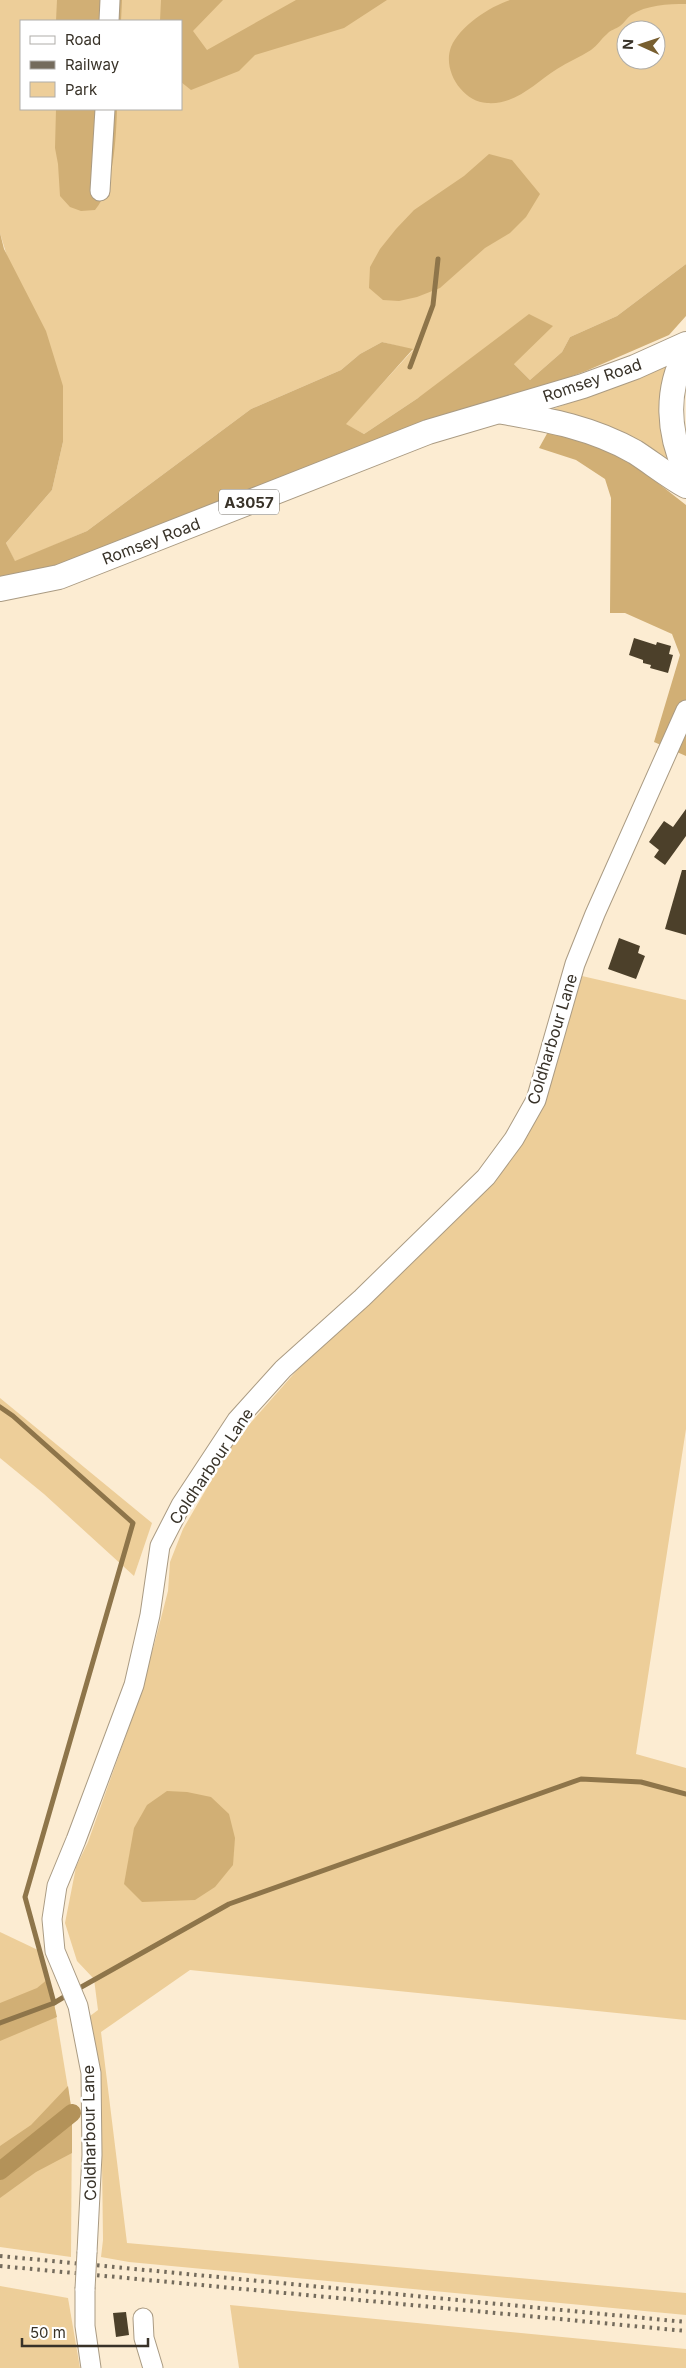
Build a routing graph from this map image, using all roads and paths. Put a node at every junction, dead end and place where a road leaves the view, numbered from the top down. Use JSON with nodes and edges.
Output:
{"nodes":[{"id":1,"x":110,"y":0,"type":"edge"},
{"id":2,"x":109,"y":20,"type":"edge"},
{"id":3,"x":105,"y":110,"type":"edge"},
{"id":4,"x":100,"y":191,"type":"dead end"},
{"id":5,"x":686,"y":344,"type":"edge"},
{"id":6,"x":686,"y":352,"type":"edge"},
{"id":7,"x":496,"y":411,"type":"junction"},
{"id":8,"x":686,"y":472,"type":"edge"},
{"id":9,"x":686,"y":486,"type":"edge"},
{"id":10,"x":0,"y":589,"type":"edge"},
{"id":11,"x":686,"y":710,"type":"edge"},
{"id":12,"x":143,"y":2318,"type":"dead end"},
{"id":13,"x":91,"y":2368,"type":"edge"},
{"id":14,"x":153,"y":2368,"type":"edge"}],
"edges":[{"from":1,"to":2,"type":"street"},
{"from":3,"to":4,"type":"street"},
{"from":5,"to":7,"type":"main road","name":"Romsey Road","number":"A3057"},
{"from":6,"to":8,"type":"main road"},
{"from":7,"to":9,"type":"main road","name":"Romsey Road","number":"A3057"},
{"from":7,"to":10,"type":"main road","name":"Romsey Road","number":"A3057"},
{"from":11,"to":13,"type":"street","name":"Coldharbour Lane","bridge":true},
{"from":12,"to":14,"type":"street"}]}
